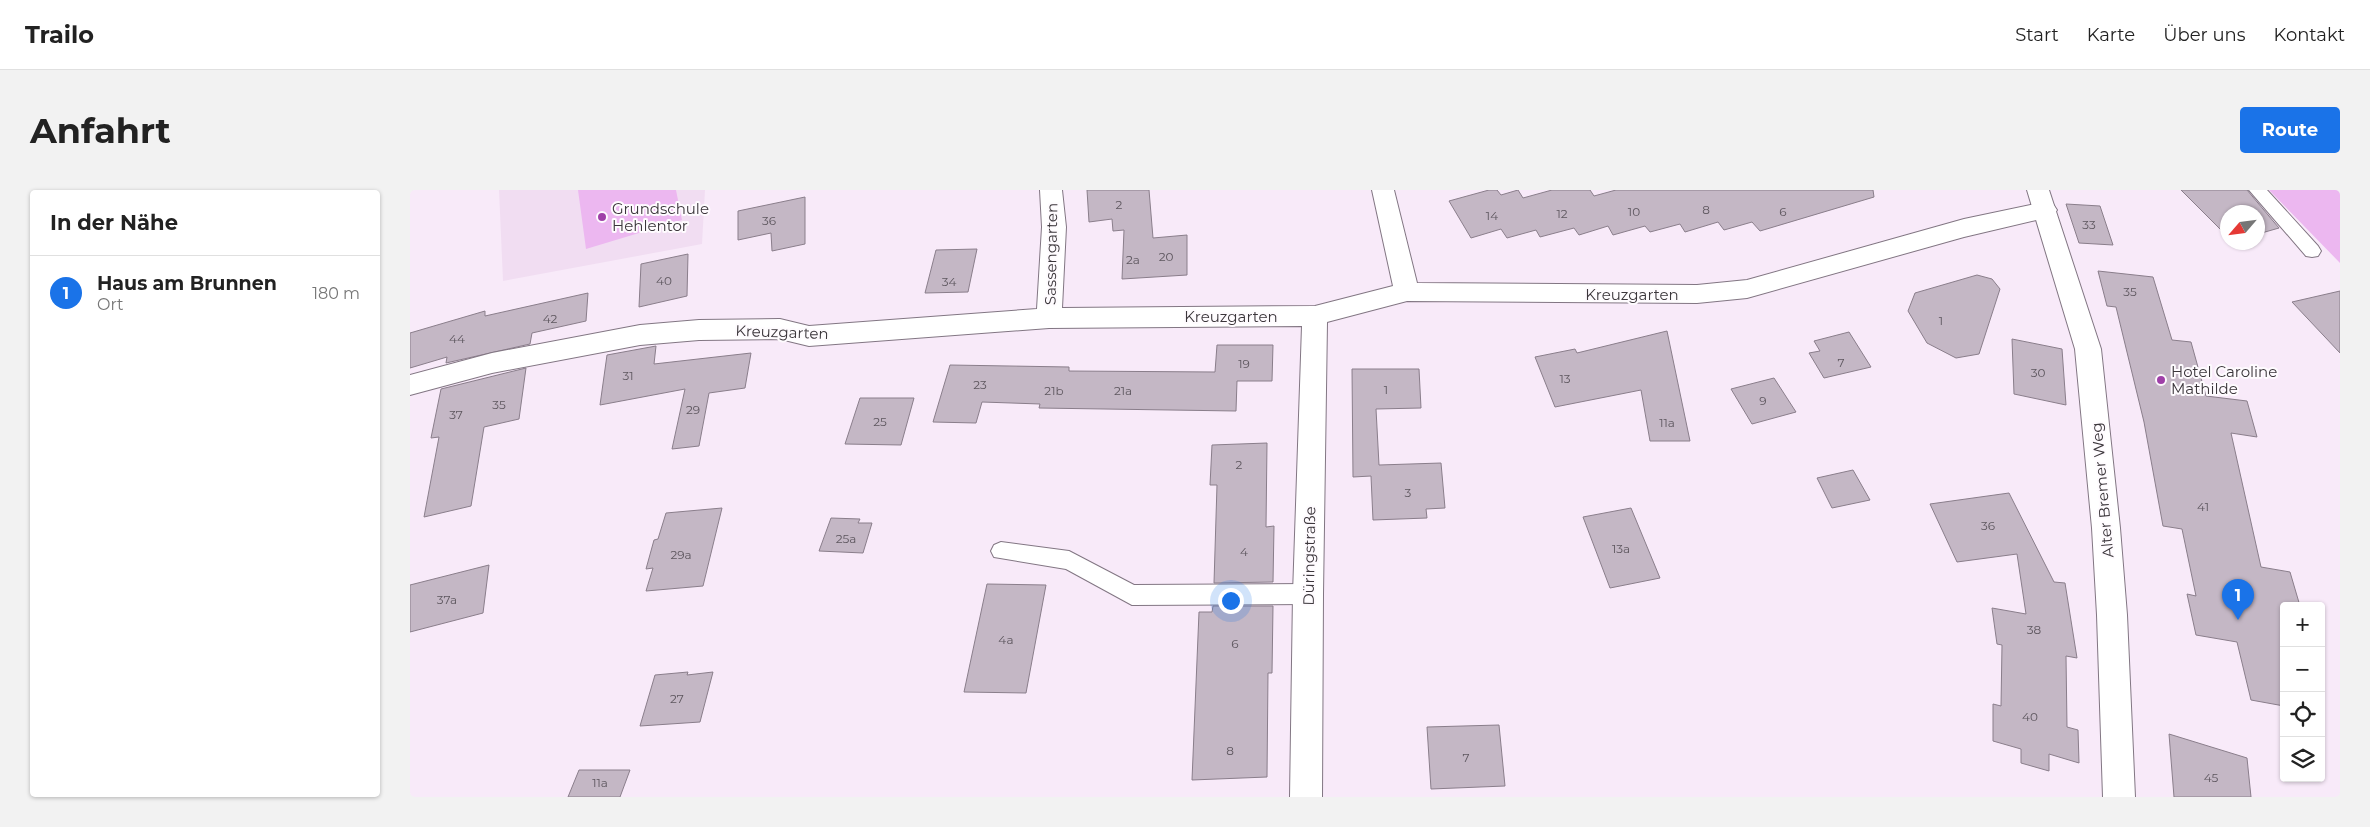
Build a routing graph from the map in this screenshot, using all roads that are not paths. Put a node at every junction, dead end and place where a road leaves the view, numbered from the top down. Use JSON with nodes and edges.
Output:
{"nodes":[{"id":1,"x":1051,"y":190,"type":"edge"},
{"id":2,"x":1383,"y":190,"type":"edge"},
{"id":3,"x":2256,"y":190,"type":"edge"},
{"id":4,"x":2041,"y":200,"type":"edge"},
{"id":5,"x":2312,"y":251,"type":"dead end"},
{"id":6,"x":1407,"y":292,"type":"junction"},
{"id":7,"x":1315,"y":316,"type":"junction"},
{"id":8,"x":1049,"y":318,"type":"junction"},
{"id":9,"x":410,"y":385,"type":"edge"},
{"id":10,"x":1001,"y":550,"type":"dead end"},
{"id":11,"x":1308,"y":594,"type":"junction"},
{"id":12,"x":1306,"y":797,"type":"edge"},
{"id":13,"x":2119,"y":797,"type":"edge"}],
"edges":[{"from":1,"to":8,"type":"street","name":"Sassengarten"},
{"from":2,"to":6,"type":"street"},
{"from":3,"to":5,"type":"lane"},
{"from":4,"to":6,"type":"street","name":"Kreuzgarten"},
{"from":4,"to":13,"type":"street","name":"Alter Bremer Weg"},
{"from":6,"to":7,"type":"street","name":"Kreuzgarten"},
{"from":7,"to":8,"type":"street","name":"Kreuzgarten"},
{"from":7,"to":11,"type":"street","name":"Düringstraße"},
{"from":8,"to":9,"type":"street","name":"Kreuzgarten"},
{"from":10,"to":11,"type":"lane"},
{"from":11,"to":12,"type":"street","name":"Düringstraße"}]}
